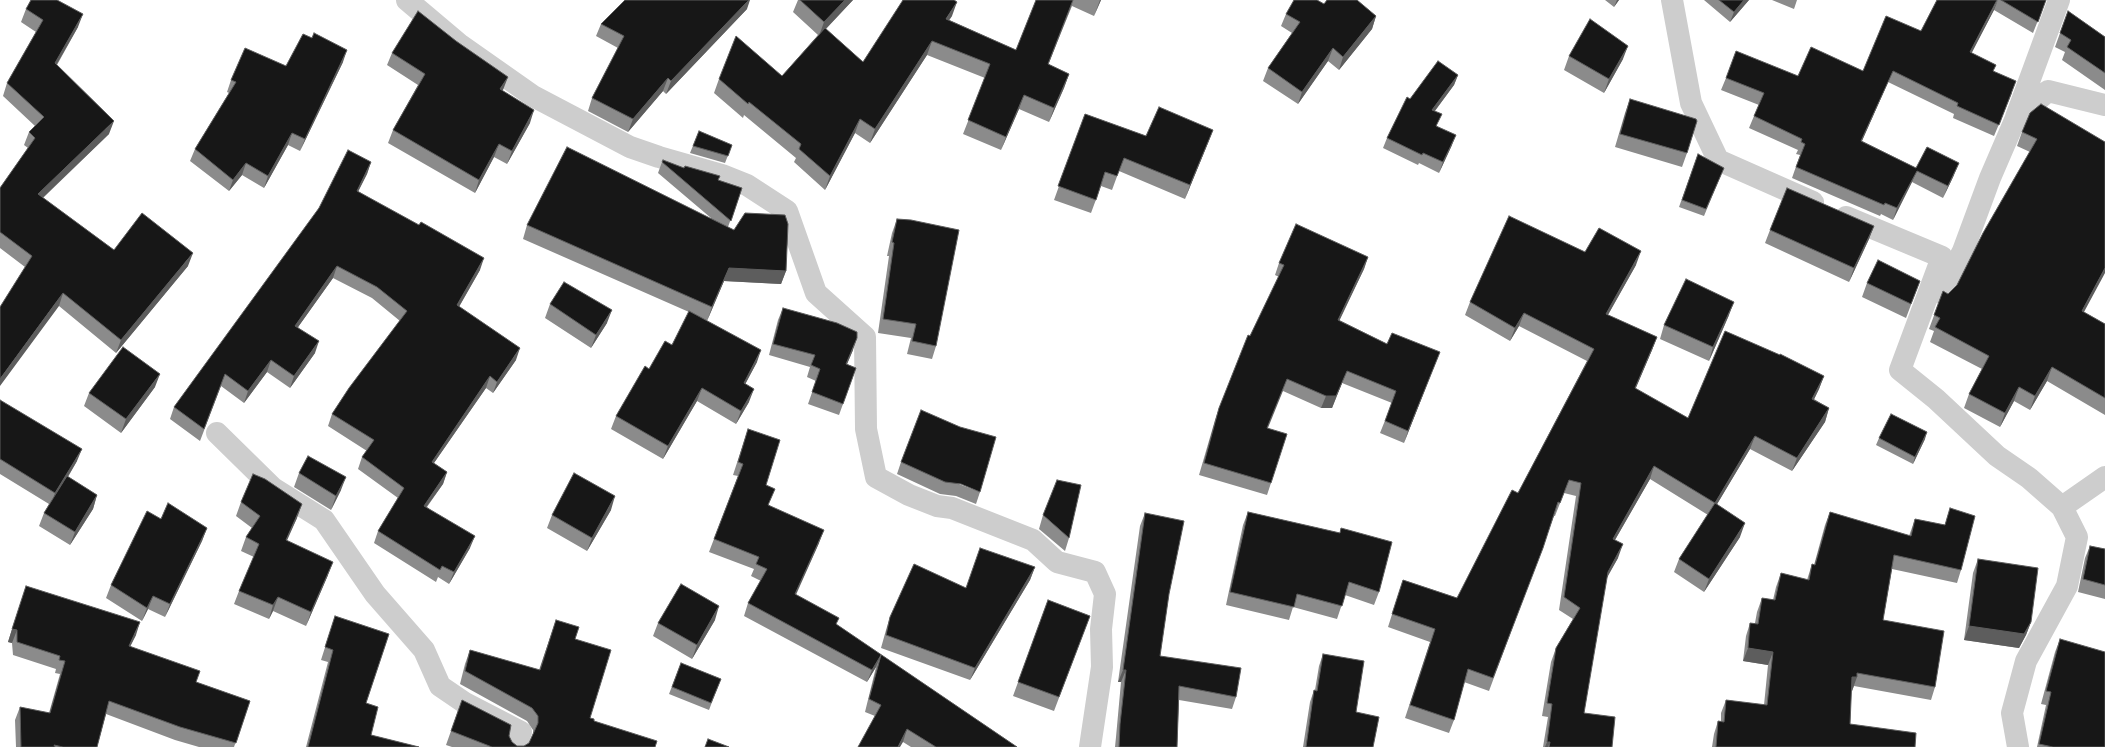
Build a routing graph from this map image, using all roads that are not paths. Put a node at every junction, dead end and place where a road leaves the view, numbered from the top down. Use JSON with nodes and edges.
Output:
{"nodes":[{"id":1,"x":407,"y":0,"type":"edge"},
{"id":2,"x":1672,"y":0,"type":"edge"},
{"id":3,"x":2059,"y":0,"type":"edge"},
{"id":4,"x":2105,"y":104,"type":"edge"},
{"id":5,"x":2015,"y":120,"type":"junction"},
{"id":6,"x":1900,"y":370,"type":"junction"},
{"id":7,"x":217,"y":433,"type":"dead end"},
{"id":8,"x":2105,"y":477,"type":"edge"},
{"id":9,"x":2062,"y":507,"type":"junction"},
{"id":10,"x":516,"y":747,"type":"edge"},
{"id":11,"x":1090,"y":747,"type":"edge"},
{"id":12,"x":2018,"y":747,"type":"edge"}],
"edges":[{"from":1,"to":11,"type":"street"},
{"from":2,"to":6,"type":"street"},
{"from":3,"to":5,"type":"street"},
{"from":4,"to":5,"type":"street"},
{"from":5,"to":6,"type":"street"},
{"from":6,"to":9,"type":"street"},
{"from":7,"to":10,"type":"street"},
{"from":8,"to":9,"type":"street"},
{"from":9,"to":12,"type":"street"}]}
